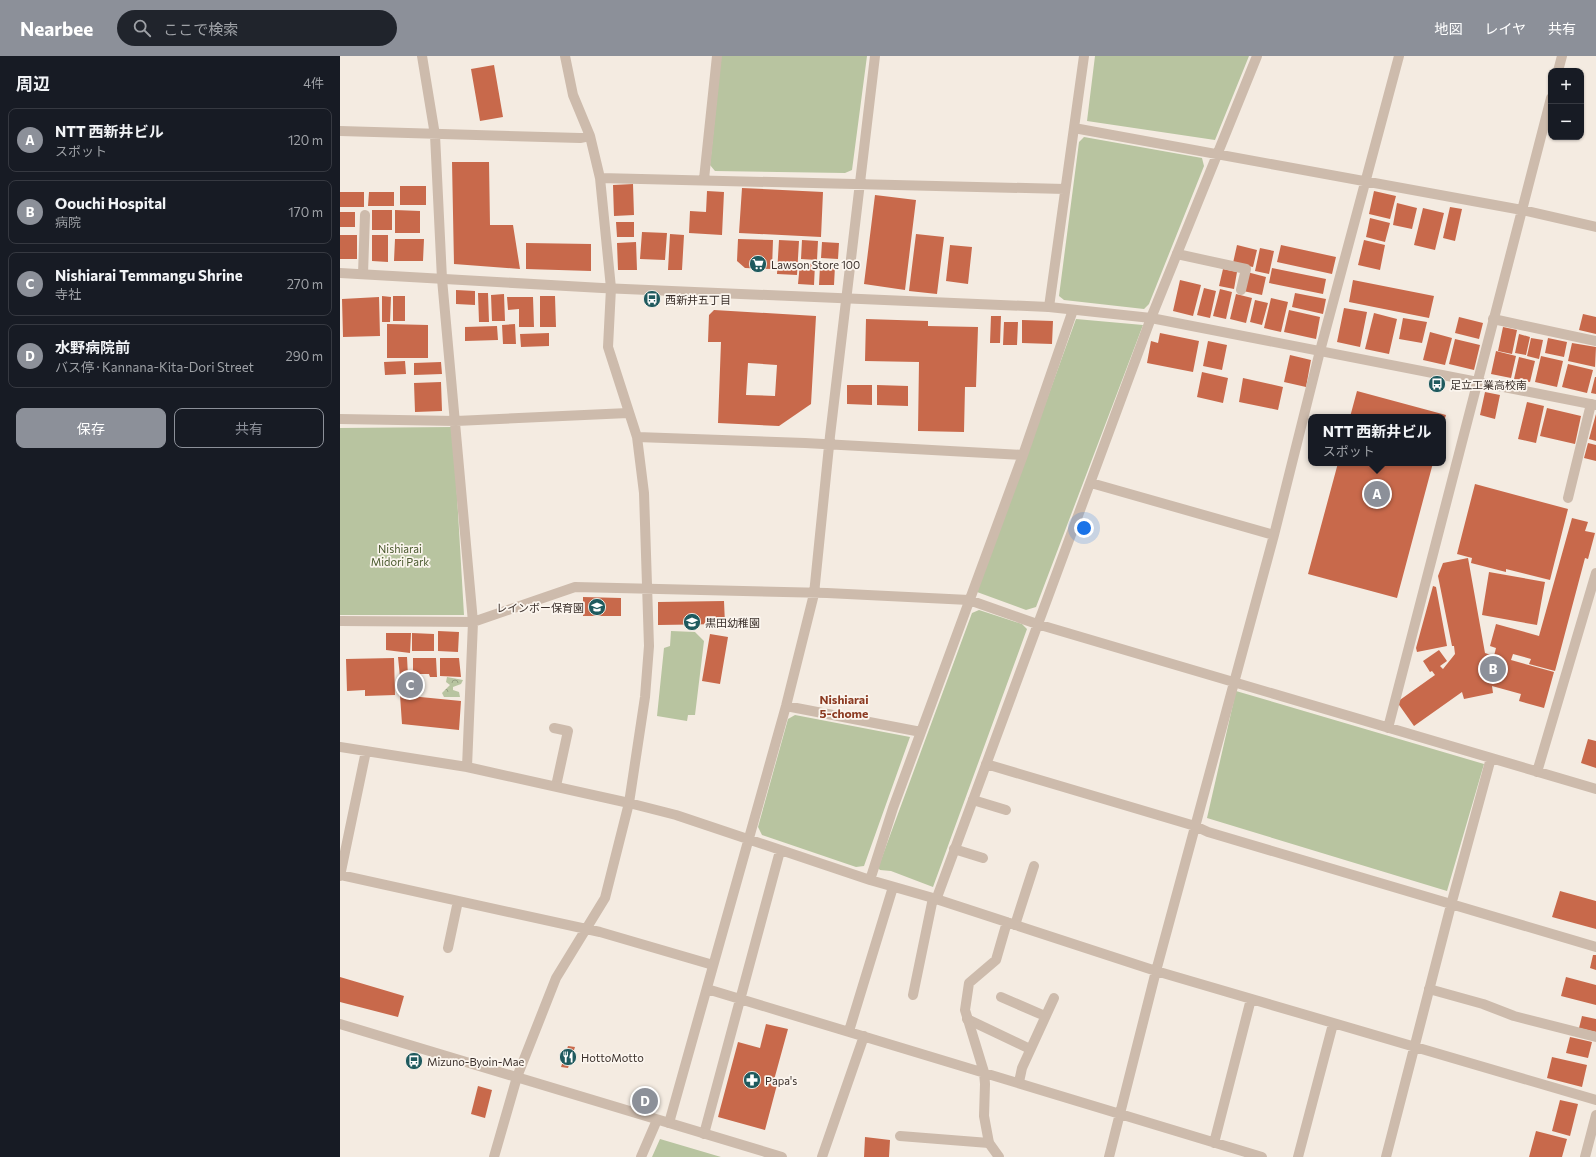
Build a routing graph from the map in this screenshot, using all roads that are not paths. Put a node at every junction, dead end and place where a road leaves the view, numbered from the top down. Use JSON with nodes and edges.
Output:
{"nodes":[{"id":1,"x":422,"y":56,"type":"edge"},
{"id":2,"x":565,"y":56,"type":"edge"},
{"id":3,"x":717,"y":56,"type":"edge"},
{"id":4,"x":875,"y":56,"type":"edge"},
{"id":5,"x":1084,"y":56,"type":"edge"},
{"id":6,"x":1257,"y":56,"type":"edge"},
{"id":7,"x":1399,"y":56,"type":"edge"},
{"id":8,"x":1562,"y":56,"type":"edge"},
{"id":9,"x":1559,"y":68,"type":"edge"},
{"id":10,"x":1549,"y":104,"type":"edge"},
{"id":11,"x":1074,"y":128,"type":"junction"},
{"id":12,"x":340,"y":131,"type":"edge"},
{"id":13,"x":435,"y":135,"type":"junction"},
{"id":14,"x":590,"y":136,"type":"junction"},
{"id":15,"x":1217,"y":154,"type":"junction"},
{"id":16,"x":600,"y":178,"type":"junction"},
{"id":17,"x":704,"y":179,"type":"junction"},
{"id":18,"x":1365,"y":181,"type":"junction"},
{"id":19,"x":859,"y":183,"type":"junction"},
{"id":20,"x":1065,"y":189,"type":"junction"},
{"id":21,"x":1522,"y":210,"type":"junction"},
{"id":22,"x":365,"y":215,"type":"dead end"},
{"id":23,"x":1596,"y":227,"type":"edge"},
{"id":24,"x":1177,"y":254,"type":"junction"},
{"id":25,"x":340,"y":273,"type":"edge"},
{"id":26,"x":363,"y":274,"type":"junction"},
{"id":27,"x":442,"y":279,"type":"junction"},
{"id":28,"x":611,"y":288,"type":"junction"},
{"id":29,"x":1241,"y":290,"type":"dead end"},
{"id":30,"x":846,"y":298,"type":"junction"},
{"id":31,"x":1049,"y":307,"type":"junction"},
{"id":32,"x":1073,"y":310,"type":"junction"},
{"id":33,"x":1151,"y":318,"type":"junction"},
{"id":34,"x":1494,"y":319,"type":"junction"},
{"id":35,"x":1596,"y":341,"type":"edge"},
{"id":36,"x":1320,"y":351,"type":"junction"},
{"id":37,"x":1478,"y":381,"type":"junction"},
{"id":38,"x":1593,"y":404,"type":"edge"},
{"id":39,"x":628,"y":414,"type":"junction"},
{"id":40,"x":340,"y":419,"type":"edge"},
{"id":41,"x":456,"y":421,"type":"junction"},
{"id":42,"x":637,"y":437,"type":"junction"},
{"id":43,"x":828,"y":444,"type":"junction"},
{"id":44,"x":1024,"y":455,"type":"junction"},
{"id":45,"x":1091,"y":483,"type":"junction"},
{"id":46,"x":1568,"y":498,"type":"dead end"},
{"id":47,"x":1274,"y":535,"type":"junction"},
{"id":48,"x":1596,"y":573,"type":"edge"},
{"id":49,"x":646,"y":589,"type":"junction"},
{"id":50,"x":814,"y":594,"type":"junction"},
{"id":51,"x":969,"y":600,"type":"junction"},
{"id":52,"x":340,"y":621,"type":"edge"},
{"id":53,"x":473,"y":622,"type":"junction"},
{"id":54,"x":1037,"y":624,"type":"junction"},
{"id":55,"x":1234,"y":682,"type":"junction"},
{"id":56,"x":786,"y":706,"type":"junction"},
{"id":57,"x":554,"y":728,"type":"dead end"},
{"id":58,"x":1388,"y":728,"type":"junction"},
{"id":59,"x":921,"y":732,"type":"junction"},
{"id":60,"x":340,"y":747,"type":"edge"},
{"id":61,"x":366,"y":751,"type":"junction"},
{"id":62,"x":1491,"y":758,"type":"junction"},
{"id":63,"x":986,"y":764,"type":"junction"},
{"id":64,"x":467,"y":767,"type":"junction"},
{"id":65,"x":1537,"y":772,"type":"junction"},
{"id":66,"x":556,"y":786,"type":"junction"},
{"id":67,"x":1596,"y":789,"type":"edge"},
{"id":68,"x":973,"y":800,"type":"junction"},
{"id":69,"x":629,"y":803,"type":"junction"},
{"id":70,"x":1006,"y":810,"type":"dead end"},
{"id":71,"x":1196,"y":826,"type":"junction"},
{"id":72,"x":748,"y":839,"type":"junction"},
{"id":73,"x":954,"y":849,"type":"junction"},
{"id":74,"x":780,"y":851,"type":"junction"},
{"id":75,"x":983,"y":858,"type":"dead end"},
{"id":76,"x":1034,"y":866,"type":"dead end"},
{"id":77,"x":340,"y":875,"type":"edge"},
{"id":78,"x":870,"y":880,"type":"junction"},
{"id":79,"x":893,"y":887,"type":"junction"},
{"id":80,"x":934,"y":899,"type":"junction"},
{"id":81,"x":458,"y":901,"type":"junction"},
{"id":82,"x":1451,"y":905,"type":"junction"},
{"id":83,"x":1011,"y":923,"type":"junction"},
{"id":84,"x":585,"y":930,"type":"junction"},
{"id":85,"x":448,"y":948,"type":"dead end"},
{"id":86,"x":1596,"y":948,"type":"edge"},
{"id":87,"x":713,"y":965,"type":"junction"},
{"id":88,"x":1156,"y":971,"type":"junction"},
{"id":89,"x":707,"y":989,"type":"junction"},
{"id":90,"x":1429,"y":989,"type":"junction"},
{"id":91,"x":913,"y":995,"type":"dead end"},
{"id":92,"x":1001,"y":997,"type":"dead end"},
{"id":93,"x":1054,"y":998,"type":"dead end"},
{"id":94,"x":1251,"y":999,"type":"junction"},
{"id":95,"x":740,"y":1000,"type":"junction"},
{"id":96,"x":1045,"y":1016,"type":"junction"},
{"id":97,"x":967,"y":1018,"type":"junction"},
{"id":98,"x":340,"y":1024,"type":"edge"},
{"id":99,"x":1333,"y":1024,"type":"junction"},
{"id":100,"x":849,"y":1031,"type":"junction"},
{"id":101,"x":864,"y":1036,"type":"junction"},
{"id":102,"x":1596,"y":1037,"type":"edge"},
{"id":103,"x":1414,"y":1045,"type":"junction"},
{"id":104,"x":1030,"y":1049,"type":"junction"},
{"id":105,"x":984,"y":1072,"type":"junction"},
{"id":106,"x":517,"y":1077,"type":"junction"},
{"id":107,"x":1018,"y":1082,"type":"junction"},
{"id":108,"x":1596,"y":1100,"type":"edge"},
{"id":109,"x":1121,"y":1113,"type":"junction"},
{"id":110,"x":1596,"y":1115,"type":"edge"},
{"id":111,"x":657,"y":1120,"type":"junction"},
{"id":112,"x":669,"y":1123,"type":"junction"},
{"id":113,"x":704,"y":1134,"type":"junction"},
{"id":114,"x":900,"y":1136,"type":"dead end"},
{"id":115,"x":989,"y":1143,"type":"junction"},
{"id":116,"x":1214,"y":1143,"type":"junction"},
{"id":117,"x":494,"y":1157,"type":"edge"},
{"id":118,"x":641,"y":1157,"type":"edge"},
{"id":119,"x":782,"y":1157,"type":"edge"},
{"id":120,"x":822,"y":1157,"type":"edge"},
{"id":121,"x":998,"y":1157,"type":"edge"},
{"id":122,"x":1109,"y":1157,"type":"edge"},
{"id":123,"x":1262,"y":1157,"type":"edge"},
{"id":124,"x":1298,"y":1157,"type":"edge"},
{"id":125,"x":1386,"y":1157,"type":"edge"},
{"id":126,"x":1585,"y":1157,"type":"edge"}],
"edges":[{"from":1,"to":13,"type":"street"},
{"from":2,"to":14,"type":"street"},
{"from":3,"to":17,"type":"street"},
{"from":4,"to":19,"type":"street"},
{"from":5,"to":11,"type":"street"},
{"from":6,"to":15,"type":"street"},
{"from":7,"to":18,"type":"street"},
{"from":8,"to":9,"type":"street"},
{"from":10,"to":21,"type":"street"},
{"from":11,"to":15,"type":"street"},
{"from":11,"to":20,"type":"street"},
{"from":12,"to":13,"type":"street"},
{"from":13,"to":14,"type":"street"},
{"from":13,"to":27,"type":"street"},
{"from":14,"to":16,"type":"street"},
{"from":15,"to":18,"type":"street"},
{"from":15,"to":24,"type":"street"},
{"from":16,"to":17,"type":"street"},
{"from":16,"to":28,"type":"street"},
{"from":17,"to":19,"type":"street"},
{"from":18,"to":21,"type":"street"},
{"from":18,"to":36,"type":"street"},
{"from":19,"to":20,"type":"street"},
{"from":19,"to":30,"type":"street"},
{"from":20,"to":31,"type":"street"},
{"from":21,"to":23,"type":"street"},
{"from":21,"to":34,"type":"street"},
{"from":22,"to":26,"type":"street"},
{"from":24,"to":29,"type":"street"},
{"from":24,"to":33,"type":"street"},
{"from":25,"to":26,"type":"street"},
{"from":26,"to":27,"type":"street"},
{"from":27,"to":28,"type":"street"},
{"from":27,"to":41,"type":"street"},
{"from":28,"to":30,"type":"street"},
{"from":28,"to":39,"type":"street"},
{"from":30,"to":31,"type":"street"},
{"from":30,"to":43,"type":"street"},
{"from":31,"to":32,"type":"street"},
{"from":32,"to":33,"type":"street"},
{"from":32,"to":44,"type":"street"},
{"from":33,"to":36,"type":"street"},
{"from":33,"to":45,"type":"street"},
{"from":34,"to":35,"type":"street"},
{"from":34,"to":37,"type":"street"},
{"from":36,"to":37,"type":"street"},
{"from":36,"to":47,"type":"street"},
{"from":37,"to":38,"type":"street"},
{"from":37,"to":58,"type":"street"},
{"from":38,"to":46,"type":"street"},
{"from":39,"to":41,"type":"street"},
{"from":39,"to":42,"type":"street"},
{"from":40,"to":41,"type":"street"},
{"from":41,"to":53,"type":"street"},
{"from":42,"to":43,"type":"street"},
{"from":42,"to":49,"type":"street"},
{"from":43,"to":44,"type":"street"},
{"from":43,"to":50,"type":"street"},
{"from":44,"to":51,"type":"street"},
{"from":45,"to":47,"type":"street"},
{"from":45,"to":54,"type":"street"},
{"from":47,"to":55,"type":"street"},
{"from":48,"to":65,"type":"street"},
{"from":49,"to":50,"type":"street"},
{"from":49,"to":53,"type":"street"},
{"from":49,"to":69,"type":"street"},
{"from":50,"to":51,"type":"street"},
{"from":50,"to":56,"type":"street"},
{"from":51,"to":54,"type":"street"},
{"from":51,"to":59,"type":"street"},
{"from":52,"to":53,"type":"street"},
{"from":53,"to":64,"type":"street"},
{"from":54,"to":55,"type":"street"},
{"from":54,"to":63,"type":"street"},
{"from":55,"to":58,"type":"street"},
{"from":55,"to":71,"type":"street"},
{"from":56,"to":59,"type":"street"},
{"from":56,"to":72,"type":"street"},
{"from":57,"to":66,"type":"street"},
{"from":58,"to":62,"type":"street"},
{"from":59,"to":78,"type":"street"},
{"from":60,"to":61,"type":"street"},
{"from":61,"to":64,"type":"street"},
{"from":61,"to":77,"type":"street"},
{"from":62,"to":65,"type":"street"},
{"from":62,"to":82,"type":"street"},
{"from":63,"to":68,"type":"street"},
{"from":63,"to":71,"type":"street"},
{"from":64,"to":66,"type":"street"},
{"from":65,"to":67,"type":"street"},
{"from":66,"to":69,"type":"street"},
{"from":68,"to":70,"type":"street"},
{"from":68,"to":73,"type":"street"},
{"from":69,"to":72,"type":"street"},
{"from":69,"to":84,"type":"street"},
{"from":71,"to":82,"type":"street"},
{"from":71,"to":88,"type":"street"},
{"from":72,"to":74,"type":"street"},
{"from":72,"to":87,"type":"street"},
{"from":73,"to":75,"type":"street"},
{"from":73,"to":80,"type":"street"},
{"from":74,"to":78,"type":"street"},
{"from":74,"to":95,"type":"street"},
{"from":76,"to":83,"type":"street"},
{"from":77,"to":81,"type":"street"},
{"from":78,"to":79,"type":"street"},
{"from":79,"to":80,"type":"street"},
{"from":79,"to":100,"type":"street"},
{"from":80,"to":83,"type":"street"},
{"from":80,"to":91,"type":"street"},
{"from":81,"to":84,"type":"street"},
{"from":81,"to":85,"type":"street"},
{"from":82,"to":86,"type":"street"},
{"from":82,"to":90,"type":"street"},
{"from":83,"to":88,"type":"street"},
{"from":83,"to":97,"type":"street"},
{"from":84,"to":87,"type":"street"},
{"from":84,"to":106,"type":"street"},
{"from":87,"to":89,"type":"street"},
{"from":88,"to":94,"type":"street"},
{"from":88,"to":109,"type":"street"},
{"from":89,"to":95,"type":"street"},
{"from":89,"to":112,"type":"street"},
{"from":90,"to":102,"type":"street"},
{"from":90,"to":103,"type":"street"},
{"from":92,"to":96,"type":"street"},
{"from":93,"to":96,"type":"street"},
{"from":94,"to":99,"type":"street"},
{"from":94,"to":116,"type":"street"},
{"from":95,"to":100,"type":"street"},
{"from":95,"to":113,"type":"street"},
{"from":96,"to":104,"type":"street"},
{"from":97,"to":104,"type":"street"},
{"from":97,"to":105,"type":"street"},
{"from":98,"to":106,"type":"street"},
{"from":99,"to":103,"type":"street"},
{"from":99,"to":124,"type":"street"},
{"from":100,"to":101,"type":"street"},
{"from":101,"to":105,"type":"street"},
{"from":101,"to":120,"type":"street"},
{"from":103,"to":108,"type":"street"},
{"from":103,"to":125,"type":"street"},
{"from":104,"to":107,"type":"street"},
{"from":105,"to":107,"type":"street"},
{"from":105,"to":115,"type":"street"},
{"from":106,"to":111,"type":"street"},
{"from":106,"to":117,"type":"street"},
{"from":107,"to":109,"type":"street"},
{"from":109,"to":116,"type":"street"},
{"from":109,"to":122,"type":"street"},
{"from":110,"to":126,"type":"street"},
{"from":111,"to":112,"type":"street"},
{"from":111,"to":118,"type":"street"},
{"from":112,"to":113,"type":"street"},
{"from":113,"to":119,"type":"street"},
{"from":114,"to":115,"type":"street"},
{"from":115,"to":121,"type":"street"},
{"from":116,"to":123,"type":"street"}]}
